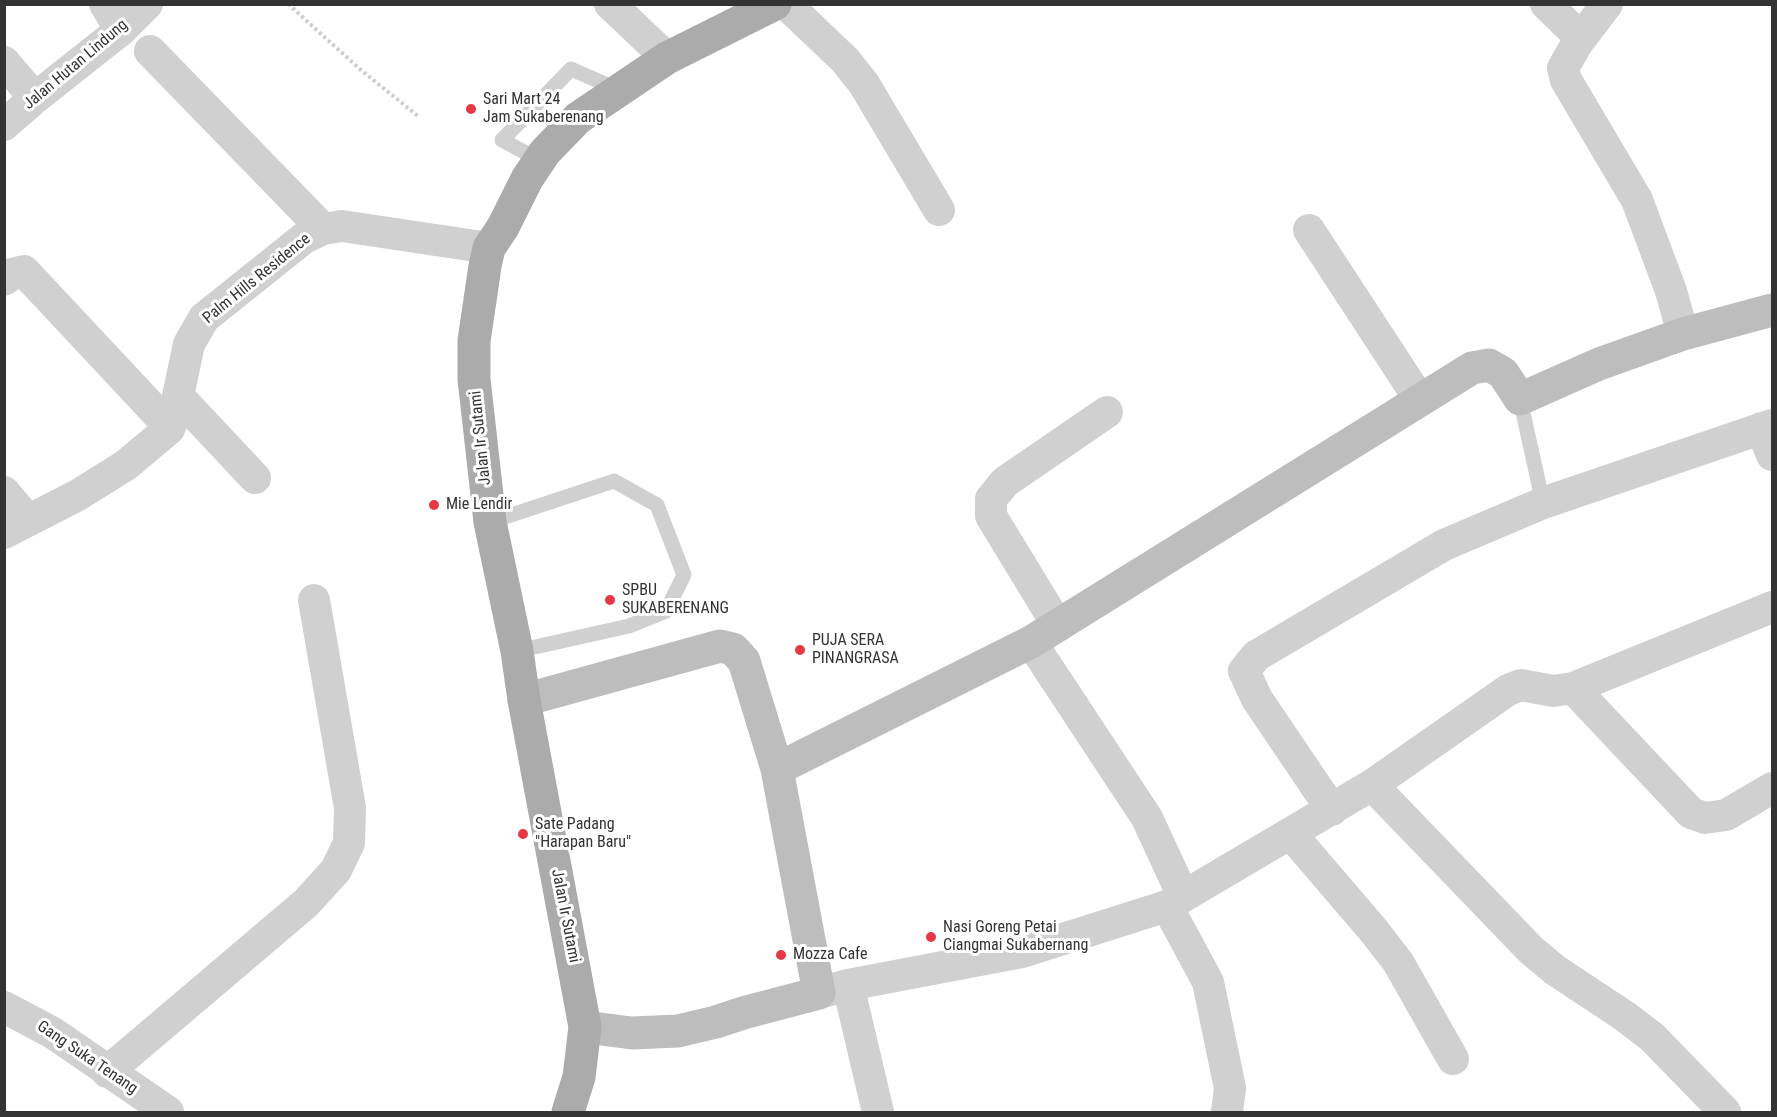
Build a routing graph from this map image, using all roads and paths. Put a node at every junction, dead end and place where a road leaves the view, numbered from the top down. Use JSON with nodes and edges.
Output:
{"nodes":[{"id":1,"x":147,"y":4,"type":"edge"},
{"id":2,"x":288,"y":4,"type":"edge"},
{"id":3,"x":610,"y":4,"type":"edge"},
{"id":4,"x":775,"y":4,"type":"edge"},
{"id":5,"x":786,"y":4,"type":"edge"},
{"id":6,"x":1546,"y":4,"type":"edge"},
{"id":7,"x":1607,"y":4,"type":"edge"},
{"id":8,"x":113,"y":17,"type":"edge"},
{"id":9,"x":1581,"y":38,"type":"junction"},
{"id":10,"x":150,"y":51,"type":"dead end"},
{"id":11,"x":667,"y":58,"type":"junction"},
{"id":12,"x":4,"y":62,"type":"edge"},
{"id":13,"x":619,"y":90,"type":"junction"},
{"id":14,"x":34,"y":98,"type":"junction"},
{"id":15,"x":418,"y":116,"type":"dead end"},
{"id":16,"x":4,"y":125,"type":"edge"},
{"id":17,"x":539,"y":160,"type":"junction"},
{"id":18,"x":939,"y":210,"type":"dead end"},
{"id":19,"x":323,"y":229,"type":"junction"},
{"id":20,"x":1310,"y":230,"type":"dead end"},
{"id":21,"x":489,"y":248,"type":"junction"},
{"id":22,"x":4,"y":280,"type":"edge"},
{"id":23,"x":1773,"y":310,"type":"edge"},
{"id":24,"x":1683,"y":334,"type":"junction"},
{"id":25,"x":178,"y":396,"type":"junction"},
{"id":26,"x":1520,"y":399,"type":"junction"},
{"id":27,"x":1420,"y":400,"type":"junction"},
{"id":28,"x":1107,"y":412,"type":"dead end"},
{"id":29,"x":169,"y":426,"type":"junction"},
{"id":30,"x":1769,"y":436,"type":"edge"},
{"id":31,"x":255,"y":478,"type":"dead end"},
{"id":32,"x":4,"y":492,"type":"edge"},
{"id":33,"x":1543,"y":503,"type":"junction"},
{"id":34,"x":490,"y":522,"type":"junction"},
{"id":35,"x":16,"y":526,"type":"edge"},
{"id":36,"x":314,"y":600,"type":"dead end"},
{"id":37,"x":1773,"y":607,"type":"edge"},
{"id":38,"x":1044,"y":634,"type":"junction"},
{"id":39,"x":517,"y":651,"type":"junction"},
{"id":40,"x":1573,"y":688,"type":"junction"},
{"id":41,"x":524,"y":699,"type":"junction"},
{"id":42,"x":777,"y":769,"type":"junction"},
{"id":43,"x":1372,"y":785,"type":"junction"},
{"id":44,"x":1773,"y":788,"type":"edge"},
{"id":45,"x":1332,"y":810,"type":"junction"},
{"id":46,"x":1291,"y":834,"type":"junction"},
{"id":47,"x":1175,"y":901,"type":"junction"},
{"id":48,"x":834,"y":989,"type":"junction"},
{"id":49,"x":4,"y":1007,"type":"edge"},
{"id":50,"x":585,"y":1027,"type":"junction"},
{"id":51,"x":1453,"y":1059,"type":"dead end"},
{"id":52,"x":107,"y":1072,"type":"junction"},
{"id":53,"x":168,"y":1113,"type":"edge"},
{"id":54,"x":568,"y":1113,"type":"edge"},
{"id":55,"x":878,"y":1113,"type":"edge"},
{"id":56,"x":1227,"y":1113,"type":"edge"},
{"id":57,"x":1725,"y":1113,"type":"edge"}],
"edges":[{"from":1,"to":8,"type":"street","name":"Jalan Hutan Lindung"},
{"from":2,"to":15,"type":"path"},
{"from":3,"to":11,"type":"street"},
{"from":4,"to":11,"type":"main road","name":"Jalan Ir Sutami"},
{"from":5,"to":18,"type":"street"},
{"from":6,"to":9,"type":"street"},
{"from":7,"to":9,"type":"street"},
{"from":8,"to":14,"type":"street","name":"Jalan Hutan Lindung"},
{"from":9,"to":24,"type":"street"},
{"from":10,"to":19,"type":"street"},
{"from":11,"to":13,"type":"main road","name":"Jalan Ir Sutami"},
{"from":12,"to":14,"type":"street"},
{"from":13,"to":17,"type":"main road","name":"Jalan Ir Sutami"},
{"from":13,"to":17,"type":"lane"},
{"from":14,"to":16,"type":"street","name":"Jalan Hutan Lindung"},
{"from":17,"to":21,"type":"main road","name":"Jalan Ir Sutami"},
{"from":19,"to":21,"type":"street","name":"Palm Hills Residence"},
{"from":19,"to":25,"type":"street","name":"Palm Hills Residence"},
{"from":20,"to":27,"type":"street"},
{"from":21,"to":34,"type":"main road","name":"Jalan Ir Sutami"},
{"from":22,"to":29,"type":"street"},
{"from":23,"to":24,"type":"street"},
{"from":24,"to":26,"type":"street"},
{"from":25,"to":29,"type":"street","name":"Palm Hills Residence"},
{"from":25,"to":31,"type":"street"},
{"from":26,"to":27,"type":"street"},
{"from":26,"to":33,"type":"lane"},
{"from":27,"to":38,"type":"street"},
{"from":28,"to":38,"type":"street"},
{"from":29,"to":35,"type":"street"},
{"from":30,"to":33,"type":"street"},
{"from":32,"to":35,"type":"street"},
{"from":33,"to":45,"type":"street"},
{"from":34,"to":39,"type":"main road","name":"Jalan Ir Sutami"},
{"from":34,"to":39,"type":"lane"},
{"from":36,"to":52,"type":"street"},
{"from":37,"to":40,"type":"street"},
{"from":38,"to":42,"type":"street"},
{"from":38,"to":47,"type":"street"},
{"from":39,"to":41,"type":"main road","name":"Jalan Ir Sutami"},
{"from":40,"to":43,"type":"street"},
{"from":40,"to":44,"type":"street"},
{"from":41,"to":42,"type":"street"},
{"from":41,"to":50,"type":"main road","name":"Jalan Ir Sutami"},
{"from":42,"to":48,"type":"street"},
{"from":43,"to":45,"type":"street"},
{"from":43,"to":57,"type":"street"},
{"from":45,"to":46,"type":"street"},
{"from":46,"to":47,"type":"street"},
{"from":46,"to":51,"type":"street"},
{"from":47,"to":48,"type":"street"},
{"from":47,"to":56,"type":"street"},
{"from":48,"to":50,"type":"street"},
{"from":48,"to":55,"type":"street"},
{"from":49,"to":52,"type":"street","name":"Gang Suka Tenang"},
{"from":50,"to":54,"type":"main road","name":"Jalan Ir Sutami"},
{"from":52,"to":53,"type":"street","name":"Gang Suka Tenang"}]}
